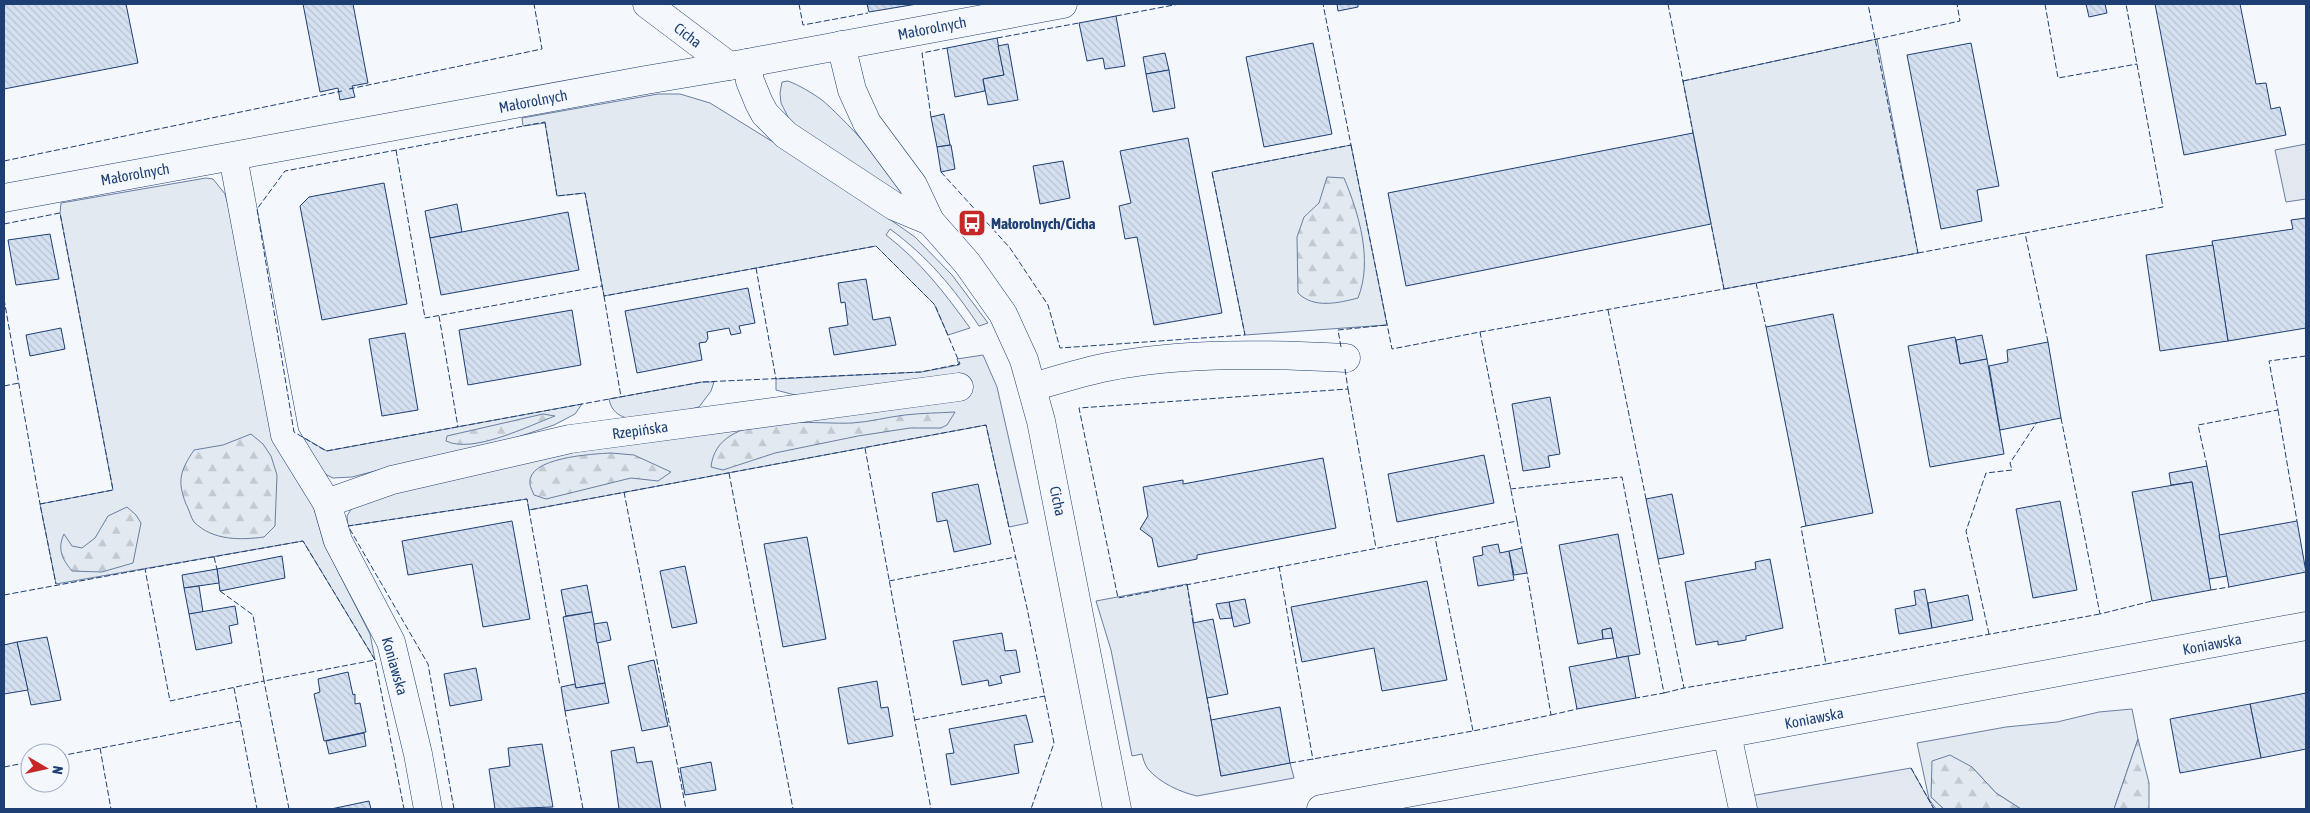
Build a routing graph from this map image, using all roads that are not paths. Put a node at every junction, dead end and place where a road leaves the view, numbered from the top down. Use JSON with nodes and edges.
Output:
{"nodes":[{"id":1,"x":647,"y":4,"type":"edge"},
{"id":2,"x":1063,"y":4,"type":"edge"},
{"id":3,"x":841,"y":45,"type":"junction"},
{"id":4,"x":738,"y":65,"type":"junction"},
{"id":5,"x":233,"y":157,"type":"junction"},
{"id":6,"x":4,"y":198,"type":"edge"},
{"id":7,"x":930,"y":221,"type":"junction"},
{"id":8,"x":1346,"y":358,"type":"dead end"},
{"id":9,"x":959,"y":387,"type":"dead end"},
{"id":10,"x":1033,"y":387,"type":"junction"},
{"id":11,"x":327,"y":502,"type":"junction"},
{"id":12,"x":2306,"y":626,"type":"edge"},
{"id":13,"x":1727,"y":734,"type":"junction"},
{"id":14,"x":428,"y":809,"type":"edge"},
{"id":15,"x":1117,"y":809,"type":"edge"},
{"id":16,"x":1321,"y":809,"type":"edge"},
{"id":17,"x":1743,"y":809,"type":"edge"}],
"edges":[{"from":1,"to":4,"type":"street","name":"Cicha"},
{"from":2,"to":3,"type":"street","name":"Małorolnych"},
{"from":3,"to":4,"type":"street","name":"Małorolnych"},
{"from":3,"to":7,"type":"street"},
{"from":4,"to":5,"type":"street","name":"Małorolnych"},
{"from":4,"to":7,"type":"street"},
{"from":5,"to":6,"type":"street","name":"Małorolnych"},
{"from":5,"to":11,"type":"street","name":"Koniawska"},
{"from":7,"to":10,"type":"street","name":"Cicha"},
{"from":8,"to":10,"type":"street"},
{"from":9,"to":11,"type":"street","name":"Rzepińska"},
{"from":10,"to":15,"type":"street","name":"Cicha"},
{"from":11,"to":14,"type":"street","name":"Koniawska"},
{"from":12,"to":13,"type":"street","name":"Koniawska"},
{"from":13,"to":16,"type":"street","name":"Koniawska"},
{"from":13,"to":17,"type":"street"}]}
